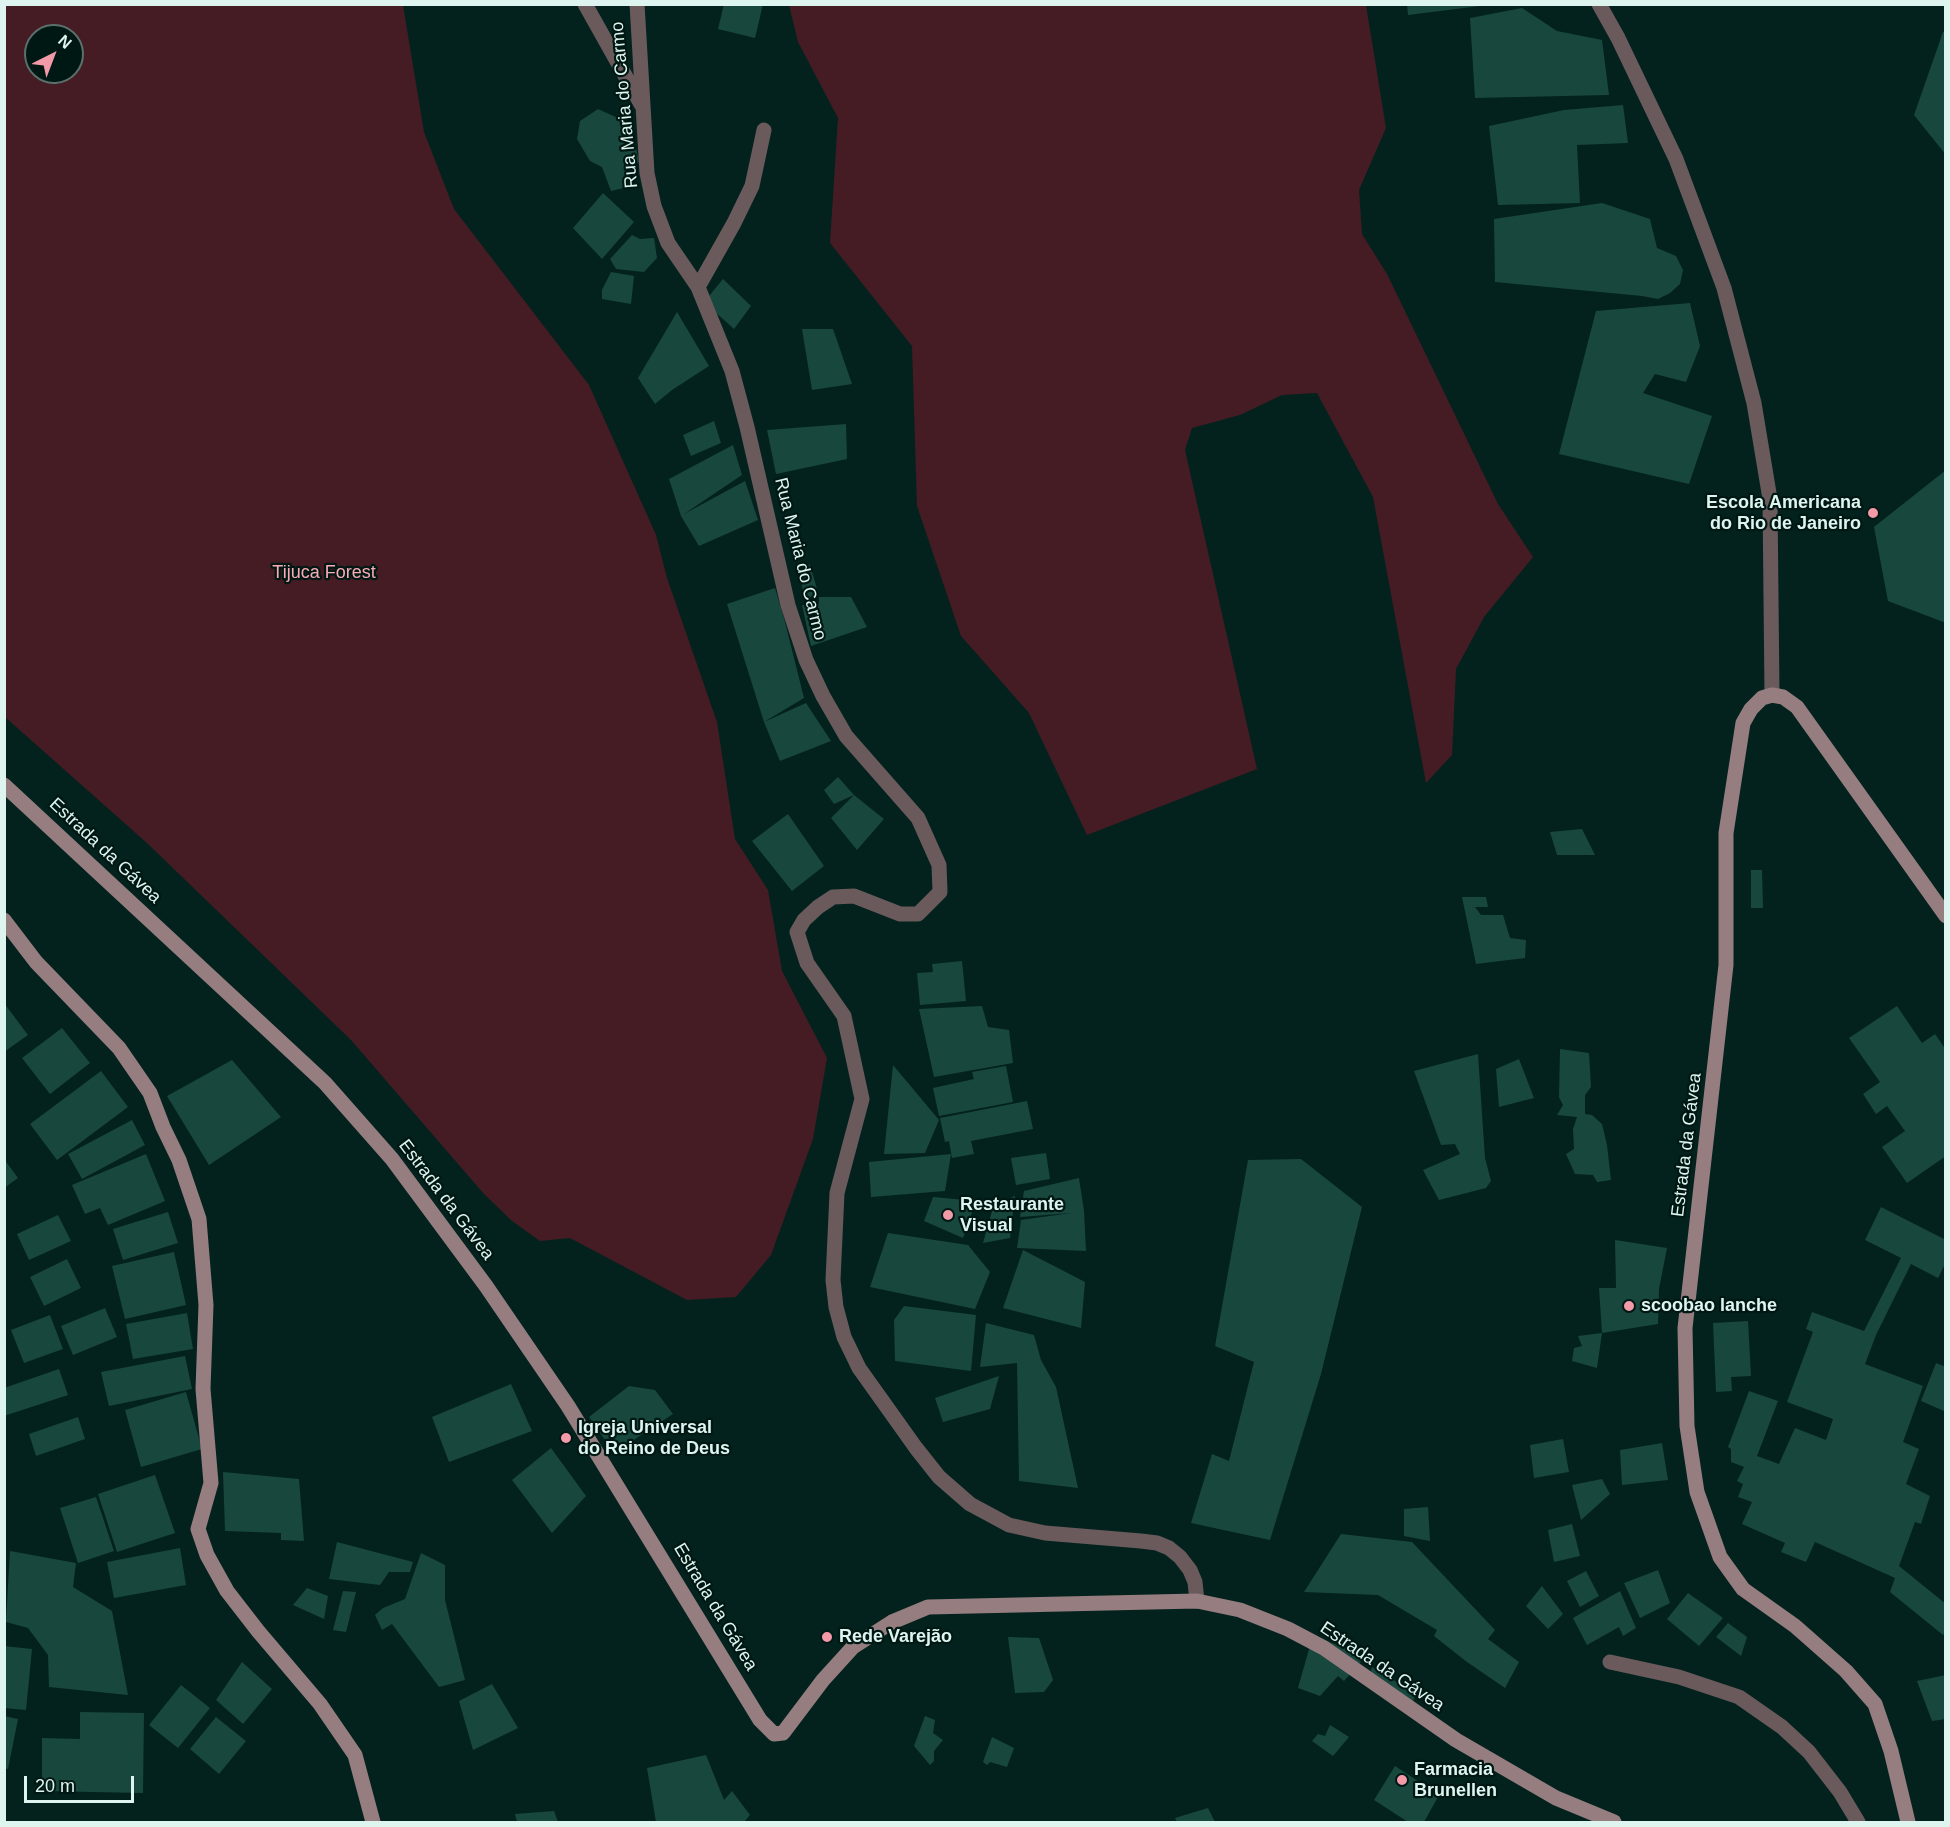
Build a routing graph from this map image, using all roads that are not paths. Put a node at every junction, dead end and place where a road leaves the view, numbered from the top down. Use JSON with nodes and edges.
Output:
{"nodes":[{"id":1,"x":585,"y":4,"type":"edge"},
{"id":2,"x":637,"y":4,"type":"edge"},
{"id":3,"x":1599,"y":4,"type":"edge"},
{"id":4,"x":642,"y":107,"type":"junction"},
{"id":5,"x":764,"y":130,"type":"dead end"},
{"id":6,"x":698,"y":287,"type":"junction"},
{"id":7,"x":1772,"y":694,"type":"junction"},
{"id":8,"x":4,"y":785,"type":"edge"},
{"id":9,"x":1946,"y":916,"type":"edge"},
{"id":10,"x":4,"y":920,"type":"edge"},
{"id":11,"x":1197,"y":1601,"type":"junction"},
{"id":12,"x":1610,"y":1662,"type":"dead end"},
{"id":13,"x":374,"y":1822,"type":"edge"},
{"id":14,"x":1614,"y":1822,"type":"edge"},
{"id":15,"x":1858,"y":1822,"type":"edge"},
{"id":16,"x":1908,"y":1822,"type":"edge"}],
"edges":[{"from":1,"to":4,"type":"street"},
{"from":2,"to":4,"type":"street","name":"Rua Maria do Carmo"},
{"from":3,"to":7,"type":"street"},
{"from":4,"to":6,"type":"street","name":"Rua Maria do Carmo"},
{"from":5,"to":6,"type":"street"},
{"from":6,"to":11,"type":"street","name":"Rua Maria do Carmo"},
{"from":7,"to":9,"type":"street"},
{"from":7,"to":16,"type":"street","name":"Estrada da Gávea"},
{"from":8,"to":11,"type":"street","name":"Estrada da Gávea"},
{"from":10,"to":13,"type":"street"},
{"from":11,"to":14,"type":"street","name":"Estrada da Gávea"},
{"from":12,"to":15,"type":"street"}]}
